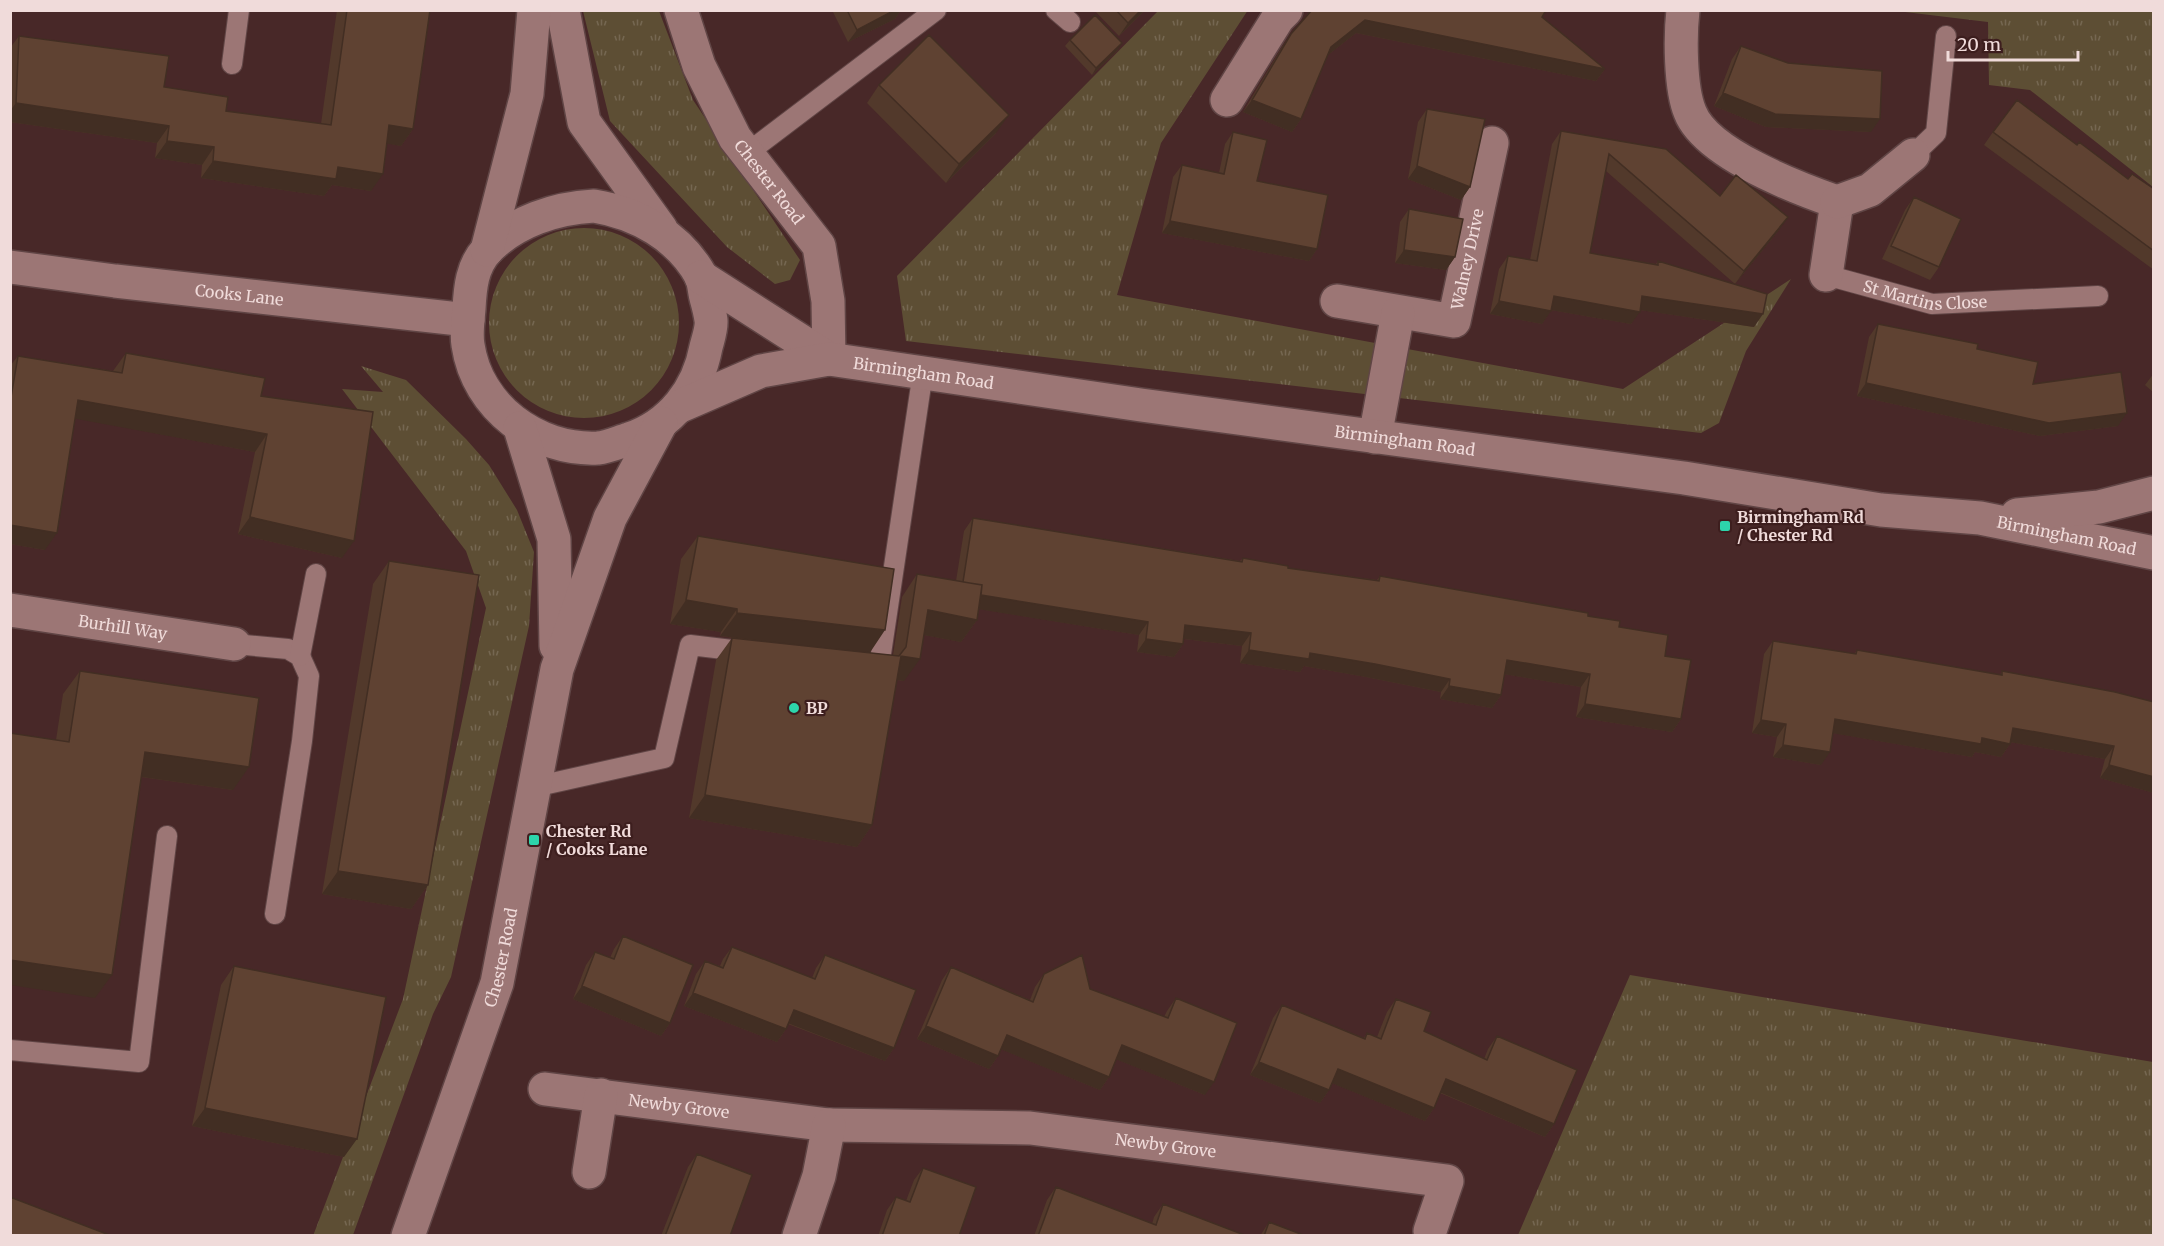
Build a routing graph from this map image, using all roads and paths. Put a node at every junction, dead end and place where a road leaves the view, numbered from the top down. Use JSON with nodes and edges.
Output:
{"nodes":[{"id":1,"x":239,"y":10,"type":"edge"},
{"id":2,"x":534,"y":10,"type":"edge"},
{"id":3,"x":563,"y":10,"type":"edge"},
{"id":4,"x":681,"y":10,"type":"edge"},
{"id":5,"x":936,"y":10,"type":"edge"},
{"id":6,"x":1286,"y":10,"type":"edge"},
{"id":7,"x":1683,"y":10,"type":"edge"},
{"id":8,"x":1946,"y":36,"type":"dead end"},
{"id":9,"x":232,"y":64,"type":"dead end"},
{"id":10,"x":1227,"y":100,"type":"dead end"},
{"id":11,"x":1492,"y":143,"type":"dead end"},
{"id":12,"x":746,"y":154,"type":"junction"},
{"id":13,"x":1913,"y":155,"type":"joint"},
{"id":14,"x":1837,"y":202,"type":"junction"},
{"id":15,"x":666,"y":235,"type":"junction"},
{"id":16,"x":487,"y":250,"type":"junction"},
{"id":17,"x":10,"y":267,"type":"edge"},
{"id":18,"x":1826,"y":275,"type":"joint"},
{"id":19,"x":701,"y":277,"type":"junction"},
{"id":20,"x":2098,"y":296,"type":"dead end"},
{"id":21,"x":1337,"y":301,"type":"dead end"},
{"id":22,"x":1398,"y":313,"type":"junction"},
{"id":23,"x":468,"y":320,"type":"junction"},
{"id":24,"x":829,"y":359,"type":"junction"},
{"id":25,"x":923,"y":372,"type":"junction"},
{"id":26,"x":669,"y":415,"type":"junction"},
{"id":27,"x":520,"y":428,"type":"junction"},
{"id":28,"x":1375,"y":437,"type":"junction"},
{"id":29,"x":2154,"y":493,"type":"edge"},
{"id":30,"x":1980,"y":518,"type":"junction"},
{"id":31,"x":2154,"y":553,"type":"edge"},
{"id":32,"x":316,"y":574,"type":"dead end"},
{"id":33,"x":10,"y":610,"type":"edge"},
{"id":34,"x":234,"y":644,"type":"joint"},
{"id":35,"x":773,"y":655,"type":"edge"},
{"id":36,"x":300,"y":656,"type":"junction"},
{"id":37,"x":844,"y":663,"type":"edge"},
{"id":38,"x":557,"y":669,"type":"junction"},
{"id":39,"x":534,"y":787,"type":"junction"},
{"id":40,"x":167,"y":836,"type":"dead end"},
{"id":41,"x":275,"y":914,"type":"dead end"},
{"id":42,"x":10,"y":1050,"type":"edge"},
{"id":43,"x":545,"y":1089,"type":"dead end"},
{"id":44,"x":601,"y":1095,"type":"junction"},
{"id":45,"x":829,"y":1125,"type":"junction"},
{"id":46,"x":589,"y":1173,"type":"dead end"},
{"id":47,"x":1430,"y":1231,"type":"dead end"},
{"id":48,"x":408,"y":1236,"type":"edge"},
{"id":49,"x":799,"y":1236,"type":"edge"}],
"edges":[{"from":1,"to":9,"type":"lane"},
{"from":2,"to":16,"type":"main road"},
{"from":3,"to":15,"type":"main road"},
{"from":4,"to":12,"type":"main road","name":"Chester Road"},
{"from":5,"to":12,"type":"lane"},
{"from":6,"to":10,"type":"main road"},
{"from":7,"to":14,"type":"main road"},
{"from":8,"to":13,"type":"lane"},
{"from":11,"to":22,"type":"main road","name":"Walney Drive"},
{"from":12,"to":24,"type":"main road","name":"Chester Road"},
{"from":13,"to":14,"type":"main road"},
{"from":14,"to":18,"type":"main road","name":"St Martins Close"},
{"from":15,"to":16,"type":"main road"},
{"from":15,"to":19,"type":"main road"},
{"from":16,"to":23,"type":"main road"},
{"from":17,"to":23,"type":"main road","name":"Cooks Lane"},
{"from":18,"to":20,"type":"lane","name":"St Martins Close"},
{"from":19,"to":24,"type":"main road","name":"Birmingham Road"},
{"from":19,"to":26,"type":"main road","name":"Chester Road"},
{"from":21,"to":22,"type":"main road","name":"Walney Drive"},
{"from":22,"to":28,"type":"main road"},
{"from":23,"to":27,"type":"main road"},
{"from":24,"to":25,"type":"main road","name":"Birmingham Road"},
{"from":24,"to":26,"type":"main road","name":"Birmingham Road"},
{"from":25,"to":28,"type":"main road","name":"Birmingham Road"},
{"from":25,"to":37,"type":"lane"},
{"from":26,"to":27,"type":"main road","name":"Birmingham Road"},
{"from":26,"to":38,"type":"main road","name":"Chester Road"},
{"from":27,"to":38,"type":"main road","name":"Chester Road"},
{"from":28,"to":30,"type":"main road","name":"Birmingham Road"},
{"from":29,"to":30,"type":"main road","name":"Birmingham Road"},
{"from":30,"to":31,"type":"main road","name":"Birmingham Road"},
{"from":32,"to":36,"type":"lane"},
{"from":33,"to":34,"type":"main road","name":"Burhill Way"},
{"from":34,"to":36,"type":"lane"},
{"from":35,"to":39,"type":"lane"},
{"from":36,"to":41,"type":"lane"},
{"from":38,"to":39,"type":"main road","name":"Chester Road"},
{"from":39,"to":48,"type":"main road","name":"Chester Road"},
{"from":40,"to":42,"type":"lane"},
{"from":43,"to":44,"type":"main road","name":"Newby Grove"},
{"from":44,"to":45,"type":"main road","name":"Newby Grove"},
{"from":44,"to":46,"type":"main road"},
{"from":45,"to":47,"type":"main road","name":"Newby Grove"},
{"from":45,"to":49,"type":"main road"}]}
